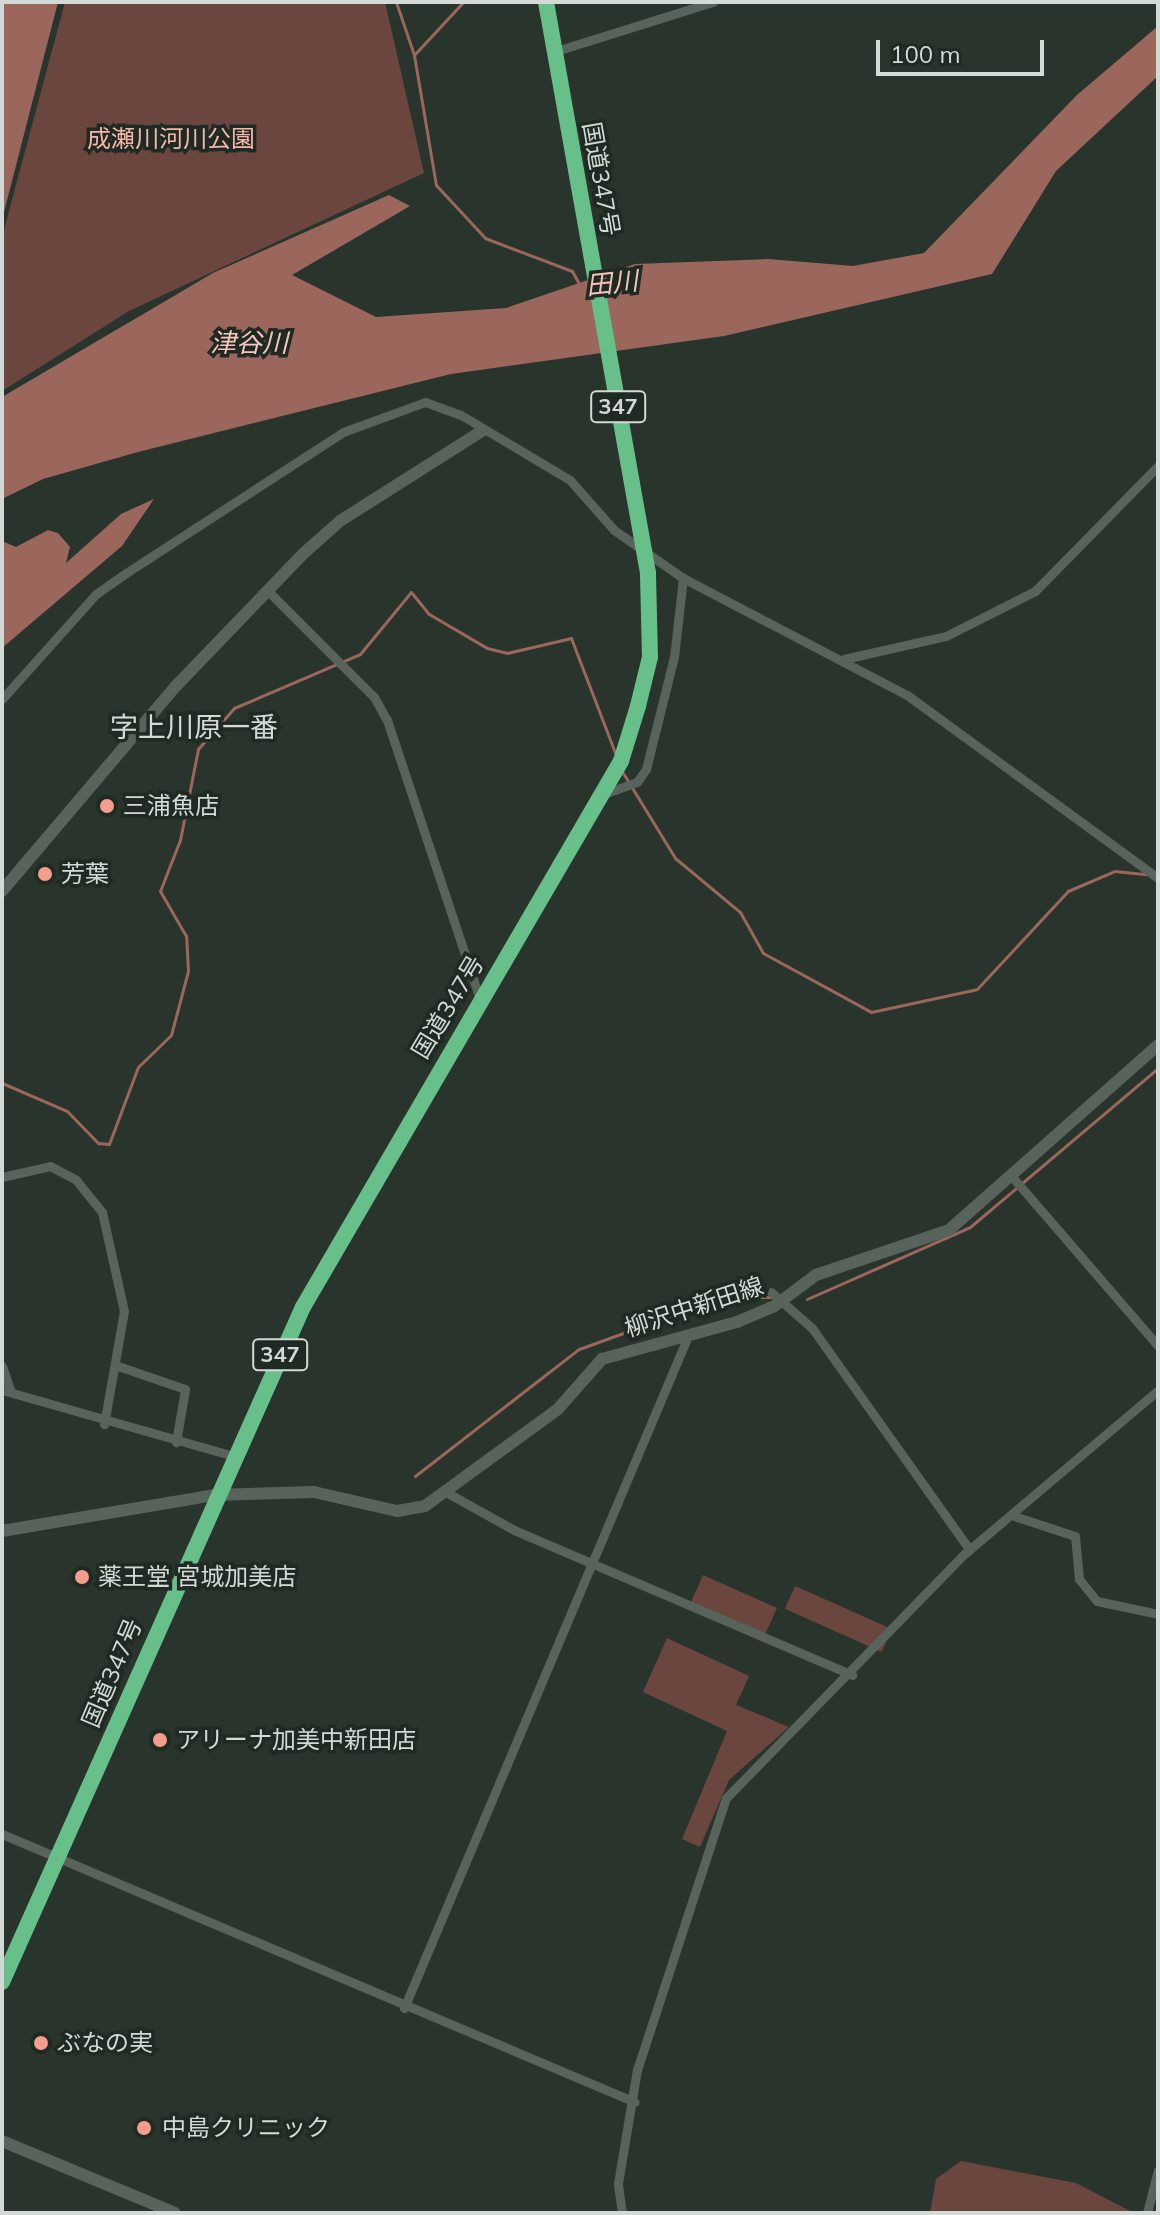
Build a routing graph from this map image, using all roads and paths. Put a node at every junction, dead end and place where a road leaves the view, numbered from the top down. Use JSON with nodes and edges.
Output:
{"nodes":[{"id":1,"x":546,"y":2,"type":"edge"},
{"id":2,"x":713,"y":2,"type":"edge"},
{"id":3,"x":553,"y":52,"type":"junction"},
{"id":4,"x":482,"y":431,"type":"junction"},
{"id":5,"x":1158,"y":466,"type":"edge"},
{"id":6,"x":683,"y":578,"type":"junction"},
{"id":7,"x":268,"y":591,"type":"junction"},
{"id":8,"x":844,"y":659,"type":"junction"},
{"id":9,"x":2,"y":699,"type":"edge"},
{"id":10,"x":601,"y":795,"type":"junction"},
{"id":11,"x":1158,"y":878,"type":"edge"},
{"id":12,"x":2,"y":891,"type":"edge"},
{"id":13,"x":480,"y":1000,"type":"junction"},
{"id":14,"x":1158,"y":1045,"type":"edge"},
{"id":15,"x":2,"y":1177,"type":"edge"},
{"id":16,"x":1014,"y":1179,"type":"junction"},
{"id":17,"x":775,"y":1297,"type":"junction"},
{"id":18,"x":688,"y":1336,"type":"junction"},
{"id":19,"x":1158,"y":1346,"type":"edge"},
{"id":20,"x":115,"y":1365,"type":"junction"},
{"id":21,"x":2,"y":1366,"type":"edge"},
{"id":22,"x":1158,"y":1390,"type":"edge"},
{"id":23,"x":7,"y":1391,"type":"edge"},
{"id":24,"x":104,"y":1424,"type":"junction"},
{"id":25,"x":176,"y":1442,"type":"junction"},
{"id":26,"x":233,"y":1456,"type":"junction"},
{"id":27,"x":444,"y":1491,"type":"junction"},
{"id":28,"x":214,"y":1495,"type":"junction"},
{"id":29,"x":1014,"y":1516,"type":"junction"},
{"id":30,"x":2,"y":1531,"type":"edge"},
{"id":31,"x":970,"y":1550,"type":"junction"},
{"id":32,"x":592,"y":1565,"type":"junction"},
{"id":33,"x":1158,"y":1614,"type":"edge"},
{"id":34,"x":852,"y":1675,"type":"junction"},
{"id":35,"x":2,"y":1834,"type":"edge"},
{"id":36,"x":58,"y":1860,"type":"junction"},
{"id":37,"x":2,"y":1982,"type":"edge"},
{"id":38,"x":404,"y":2008,"type":"junction"},
{"id":39,"x":635,"y":2102,"type":"junction"},
{"id":40,"x":2,"y":2141,"type":"edge"},
{"id":41,"x":1158,"y":2170,"type":"edge"},
{"id":42,"x":1156,"y":2187,"type":"edge"},
{"id":43,"x":175,"y":2213,"type":"edge"},
{"id":44,"x":622,"y":2213,"type":"edge"},
{"id":45,"x":1147,"y":2213,"type":"edge"}],
"edges":[{"from":1,"to":3,"type":"highway","name":"国道347号","number":"347"},
{"from":2,"to":3,"type":"street"},
{"from":3,"to":10,"type":"highway","name":"国道347号","number":"347"},
{"from":4,"to":6,"type":"street"},
{"from":4,"to":7,"type":"main road"},
{"from":4,"to":9,"type":"street"},
{"from":5,"to":8,"type":"street"},
{"from":6,"to":8,"type":"street"},
{"from":6,"to":10,"type":"street"},
{"from":7,"to":12,"type":"main road"},
{"from":7,"to":13,"type":"street"},
{"from":8,"to":11,"type":"street"},
{"from":10,"to":13,"type":"highway","name":"国道347号","number":"347"},
{"from":13,"to":26,"type":"highway","name":"国道347号","number":"347"},
{"from":14,"to":16,"type":"main road","name":"柳沢中新田線"},
{"from":15,"to":20,"type":"street"},
{"from":16,"to":17,"type":"main road","name":"柳沢中新田線"},
{"from":16,"to":19,"type":"street"},
{"from":17,"to":18,"type":"main road","name":"柳沢中新田線"},
{"from":17,"to":31,"type":"street"},
{"from":18,"to":27,"type":"main road","name":"柳沢中新田線"},
{"from":18,"to":32,"type":"street"},
{"from":20,"to":24,"type":"street"},
{"from":20,"to":25,"type":"street"},
{"from":21,"to":23,"type":"street"},
{"from":22,"to":29,"type":"street"},
{"from":23,"to":24,"type":"street"},
{"from":24,"to":25,"type":"street"},
{"from":25,"to":26,"type":"street"},
{"from":26,"to":28,"type":"highway","name":"国道347号","number":"347"},
{"from":27,"to":28,"type":"main road","name":"柳沢中新田線"},
{"from":27,"to":32,"type":"street"},
{"from":28,"to":30,"type":"main road","name":"柳沢中新田線"},
{"from":28,"to":36,"type":"highway","name":"国道347号","number":"347"},
{"from":29,"to":31,"type":"street"},
{"from":29,"to":33,"type":"street"},
{"from":31,"to":34,"type":"street"},
{"from":32,"to":34,"type":"street"},
{"from":32,"to":38,"type":"street"},
{"from":34,"to":39,"type":"street"},
{"from":35,"to":36,"type":"street"},
{"from":36,"to":37,"type":"highway","name":"国道347号","number":"347"},
{"from":36,"to":38,"type":"street"},
{"from":38,"to":39,"type":"street"},
{"from":39,"to":44,"type":"street"},
{"from":40,"to":43,"type":"main road"},
{"from":41,"to":42,"type":"street"},
{"from":42,"to":45,"type":"street"}]}
